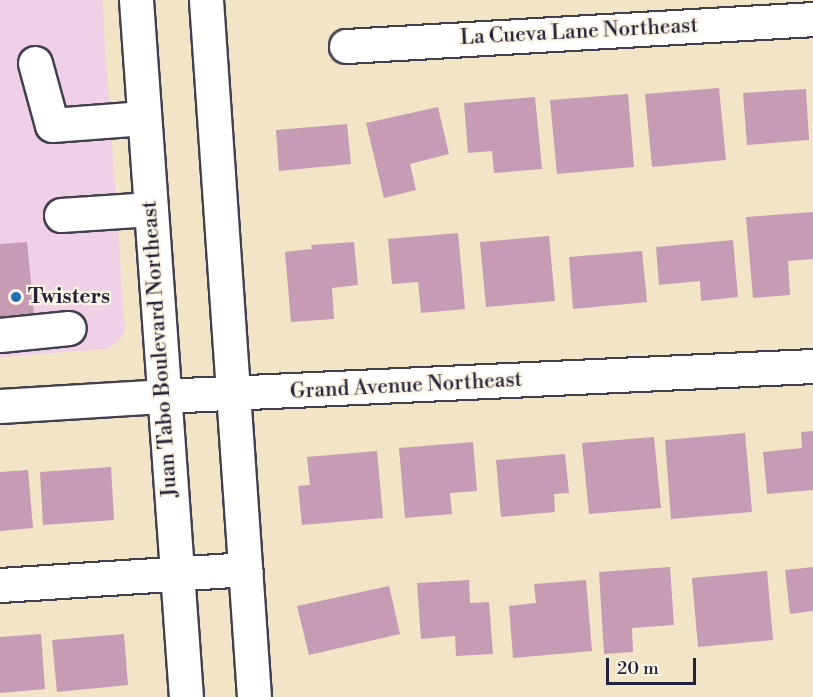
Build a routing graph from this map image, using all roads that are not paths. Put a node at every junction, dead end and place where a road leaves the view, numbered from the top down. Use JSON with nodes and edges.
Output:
{"nodes":[{"id":1,"x":136,"y":0,"type":"edge"},
{"id":2,"x":206,"y":0,"type":"edge"},
{"id":3,"x":813,"y":19,"type":"edge"},
{"id":4,"x":346,"y":46,"type":"dead end"},
{"id":5,"x":35,"y":63,"type":"dead end"},
{"id":6,"x":144,"y":118,"type":"junction"},
{"id":7,"x":151,"y":209,"type":"junction"},
{"id":8,"x":61,"y":215,"type":"dead end"},
{"id":9,"x":69,"y":328,"type":"dead end"},
{"id":10,"x":0,"y":335,"type":"edge"},
{"id":11,"x":813,"y":366,"type":"edge"},
{"id":12,"x":232,"y":394,"type":"junction"},
{"id":13,"x":162,"y":396,"type":"junction"},
{"id":14,"x":0,"y":406,"type":"edge"},
{"id":15,"x":245,"y":569,"type":"junction"},
{"id":16,"x":176,"y":573,"type":"junction"},
{"id":17,"x":0,"y":585,"type":"edge"},
{"id":18,"x":186,"y":697,"type":"edge"},
{"id":19,"x":254,"y":697,"type":"edge"}],
"edges":[{"from":1,"to":6,"type":"street","name":"Juan Tabo Boulevard Northeast"},
{"from":2,"to":12,"type":"street"},
{"from":3,"to":4,"type":"street","name":"La Cueva Lane Northeast"},
{"from":5,"to":6,"type":"street"},
{"from":6,"to":7,"type":"street","name":"Juan Tabo Boulevard Northeast"},
{"from":7,"to":8,"type":"street"},
{"from":7,"to":13,"type":"street","name":"Juan Tabo Boulevard Northeast"},
{"from":9,"to":10,"type":"street"},
{"from":11,"to":12,"type":"street","name":"Grand Avenue Northeast"},
{"from":12,"to":13,"type":"street","name":"Grand Avenue Northeast"},
{"from":12,"to":15,"type":"street"},
{"from":13,"to":14,"type":"street","name":"Grand Avenue Northeast"},
{"from":13,"to":16,"type":"street","name":"Juan Tabo Boulevard Northeast"},
{"from":15,"to":16,"type":"street"},
{"from":15,"to":19,"type":"street"},
{"from":16,"to":17,"type":"street"},
{"from":16,"to":18,"type":"street","name":"Juan Tabo Boulevard Northeast"}]}
